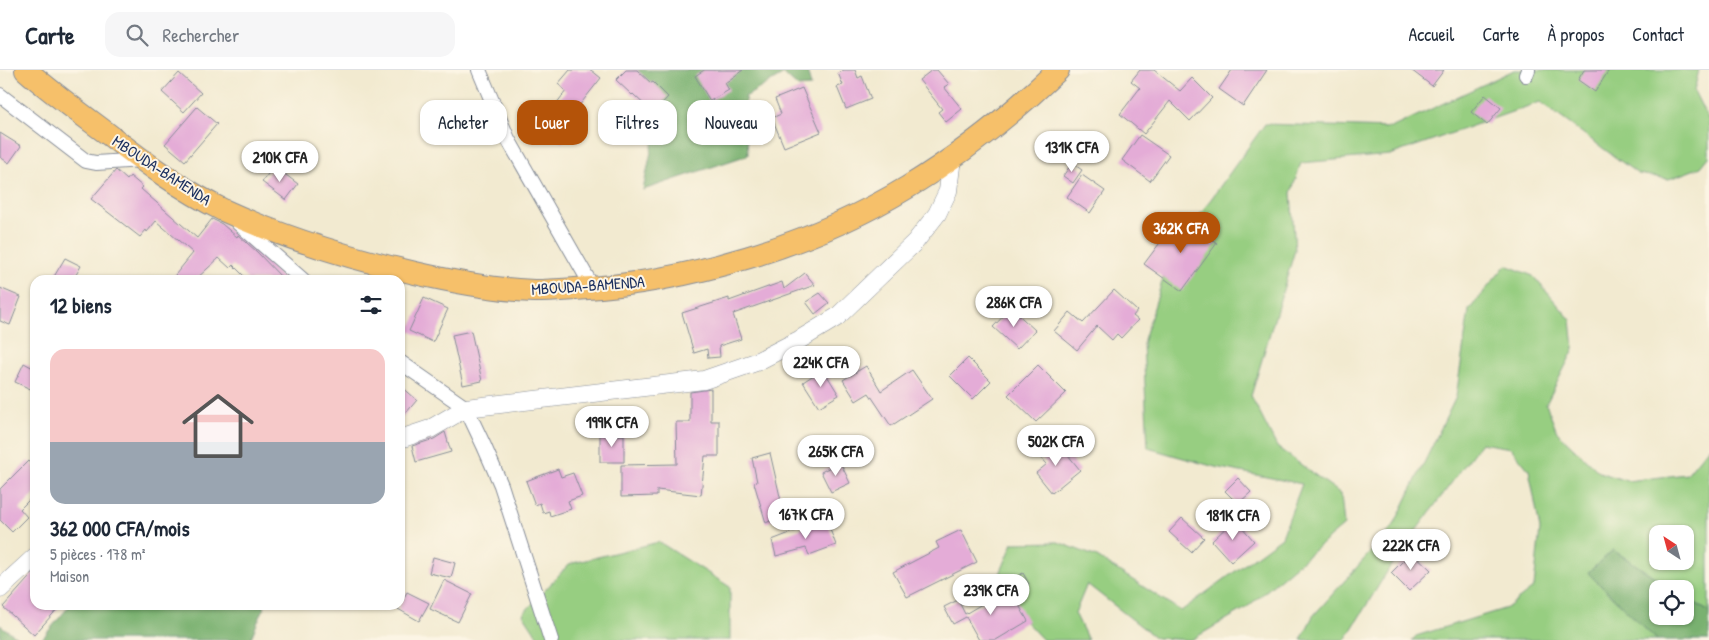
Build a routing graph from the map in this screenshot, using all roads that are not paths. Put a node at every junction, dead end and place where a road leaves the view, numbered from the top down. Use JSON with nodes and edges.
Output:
{"nodes":[{"id":1,"x":26,"y":70,"type":"edge"},
{"id":2,"x":479,"y":70,"type":"edge"},
{"id":3,"x":1058,"y":70,"type":"edge"},
{"id":4,"x":0,"y":95,"type":"edge"},
{"id":5,"x":952,"y":158,"type":"junction"},
{"id":6,"x":142,"y":160,"type":"junction"},
{"id":7,"x":223,"y":210,"type":"junction"},
{"id":8,"x":297,"y":275,"type":"edge"},
{"id":9,"x":593,"y":288,"type":"junction"},
{"id":10,"x":405,"y":365,"type":"edge"},
{"id":11,"x":466,"y":408,"type":"junction"},
{"id":12,"x":405,"y":437,"type":"edge"},
{"id":13,"x":30,"y":562,"type":"edge"},
{"id":14,"x":0,"y":589,"type":"edge"},
{"id":15,"x":551,"y":640,"type":"edge"}],
"edges":[{"from":1,"to":6,"type":"highway","name":"MBOUDA-BAMENDA"},
{"from":2,"to":9,"type":"street"},
{"from":3,"to":5,"type":"highway","name":"MBOUDA-BAMENDA"},
{"from":4,"to":6,"type":"street"},
{"from":5,"to":9,"type":"highway","name":"MBOUDA-BAMENDA"},
{"from":5,"to":11,"type":"street"},
{"from":6,"to":7,"type":"highway","name":"MBOUDA-BAMENDA"},
{"from":7,"to":8,"type":"street"},
{"from":7,"to":9,"type":"highway","name":"MBOUDA-BAMENDA"},
{"from":10,"to":11,"type":"street"},
{"from":11,"to":12,"type":"street"},
{"from":11,"to":15,"type":"street"},
{"from":13,"to":14,"type":"street"}]}
